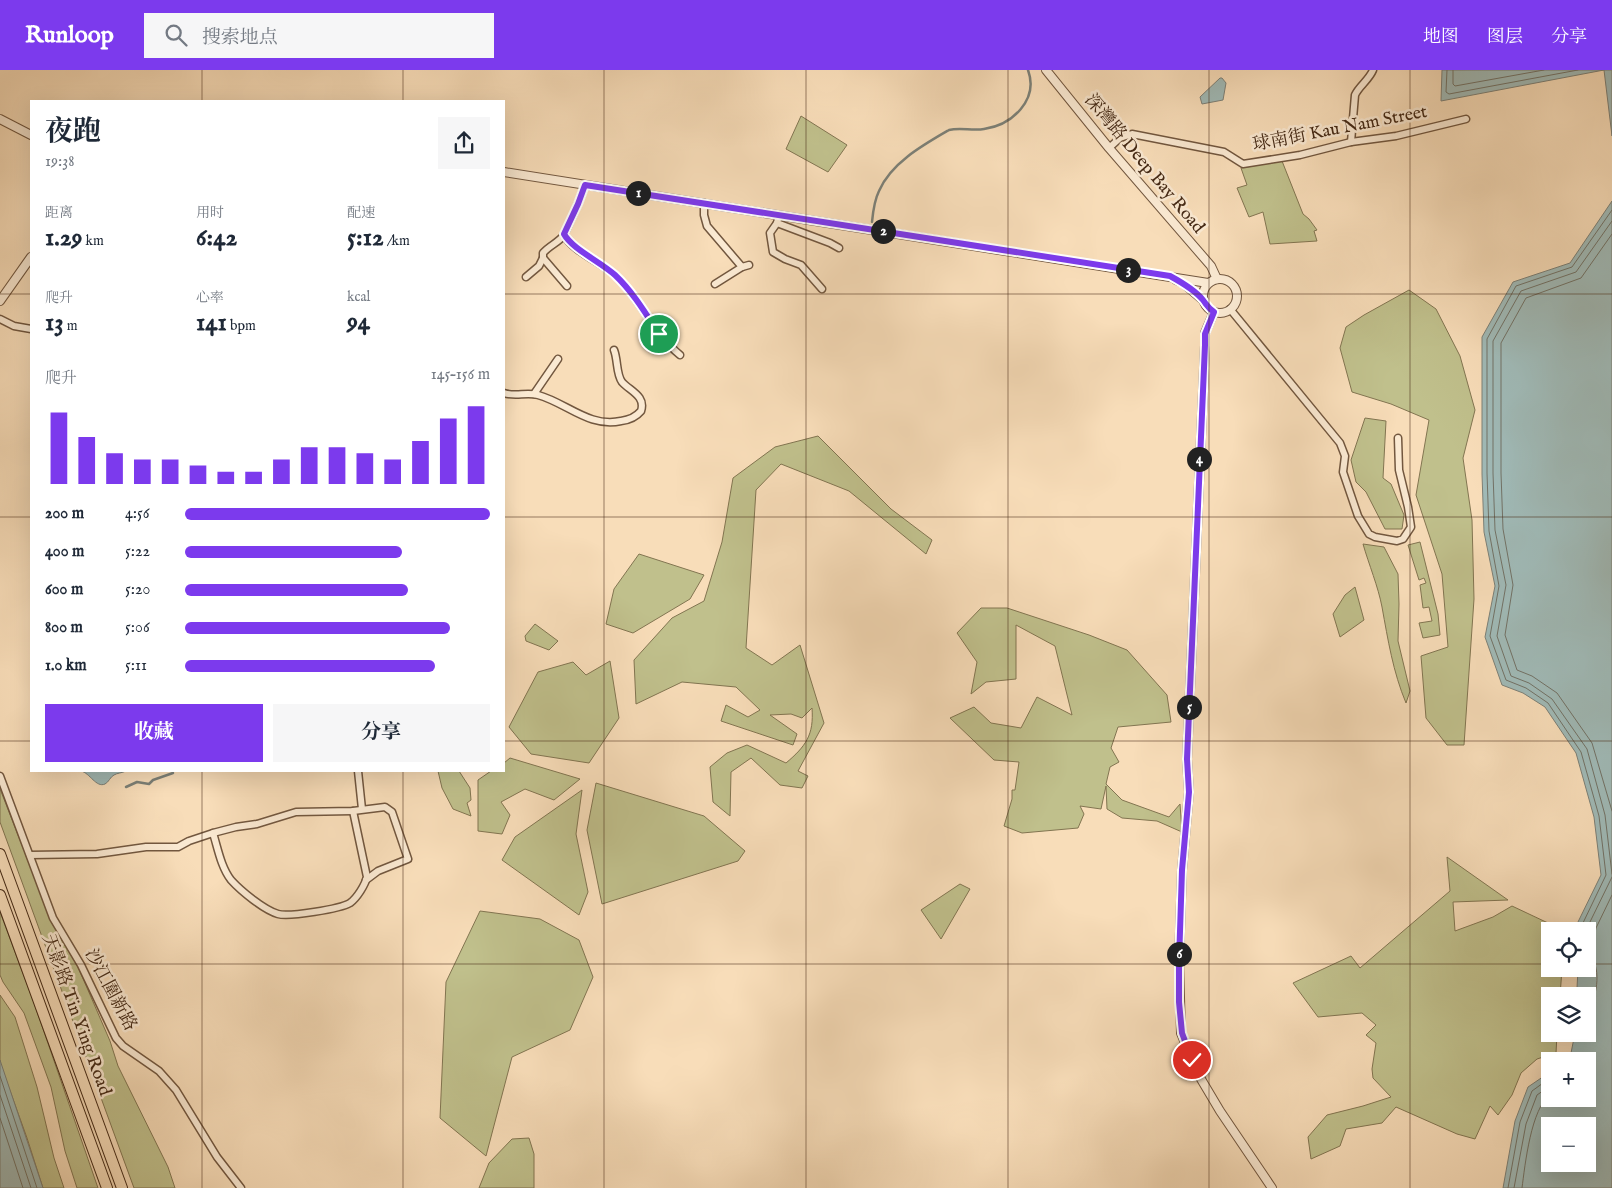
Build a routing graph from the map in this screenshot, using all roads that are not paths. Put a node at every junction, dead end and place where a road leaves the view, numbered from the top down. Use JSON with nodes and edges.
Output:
{"nodes":[{"id":1,"x":1046,"y":70,"type":"edge"},
{"id":2,"x":1373,"y":70,"type":"edge"},
{"id":3,"x":0,"y":119,"type":"edge"},
{"id":4,"x":1466,"y":119,"type":"dead end"},
{"id":5,"x":30,"y":134,"type":"edge"},
{"id":6,"x":1351,"y":142,"type":"junction"},
{"id":7,"x":1108,"y":148,"type":"junction"},
{"id":8,"x":505,"y":172,"type":"edge"},
{"id":9,"x":585,"y":185,"type":"junction"},
{"id":10,"x":704,"y":203,"type":"junction"},
{"id":11,"x":778,"y":219,"type":"junction"},
{"id":12,"x":564,"y":234,"type":"junction"},
{"id":13,"x":839,"y":248,"type":"dead end"},
{"id":14,"x":30,"y":258,"type":"edge"},
{"id":15,"x":543,"y":258,"type":"junction"},
{"id":16,"x":750,"y":265,"type":"dead end"},
{"id":17,"x":742,"y":267,"type":"junction"},
{"id":18,"x":1170,"y":276,"type":"junction"},
{"id":19,"x":526,"y":277,"type":"dead end"},
{"id":20,"x":1217,"y":279,"type":"junction"},
{"id":21,"x":1208,"y":283,"type":"junction"},
{"id":22,"x":715,"y":284,"type":"dead end"},
{"id":23,"x":567,"y":286,"type":"dead end"},
{"id":24,"x":822,"y":289,"type":"dead end"},
{"id":25,"x":1203,"y":300,"type":"junction"},
{"id":26,"x":0,"y":301,"type":"edge"},
{"id":27,"x":1230,"y":309,"type":"junction"},
{"id":28,"x":1214,"y":312,"type":"junction"},
{"id":29,"x":0,"y":319,"type":"edge"},
{"id":30,"x":30,"y":329,"type":"edge"},
{"id":31,"x":614,"y":350,"type":"dead end"},
{"id":32,"x":680,"y":355,"type":"dead end"},
{"id":33,"x":558,"y":359,"type":"dead end"},
{"id":34,"x":505,"y":393,"type":"edge"},
{"id":35,"x":534,"y":394,"type":"junction"},
{"id":36,"x":1398,"y":438,"type":"dead end"},
{"id":37,"x":358,"y":772,"type":"edge"},
{"id":38,"x":0,"y":776,"type":"edge"},
{"id":39,"x":362,"y":810,"type":"junction"},
{"id":40,"x":353,"y":811,"type":"junction"},
{"id":41,"x":213,"y":833,"type":"junction"},
{"id":42,"x":0,"y":854,"type":"edge"},
{"id":43,"x":30,"y":855,"type":"junction"},
{"id":44,"x":366,"y":880,"type":"junction"},
{"id":45,"x":0,"y":895,"type":"edge"},
{"id":46,"x":107,"y":1188,"type":"edge"},
{"id":47,"x":122,"y":1188,"type":"edge"},
{"id":48,"x":241,"y":1188,"type":"edge"},
{"id":49,"x":1272,"y":1188,"type":"edge"}],
"edges":[{"from":1,"to":7,"type":"street","name":"深灣路 Deep Bay Road"},
{"from":2,"to":6,"type":"street"},
{"from":3,"to":5,"type":"street"},
{"from":4,"to":6,"type":"street","name":"球南街 Kau Nam Street"},
{"from":6,"to":7,"type":"street","name":"球南街 Kau Nam Street"},
{"from":7,"to":20,"type":"street","name":"深灣路 Deep Bay Road"},
{"from":8,"to":9,"type":"street"},
{"from":9,"to":10,"type":"street"},
{"from":9,"to":12,"type":"street"},
{"from":10,"to":11,"type":"street"},
{"from":10,"to":17,"type":"street"},
{"from":11,"to":13,"type":"street"},
{"from":11,"to":18,"type":"street"},
{"from":11,"to":24,"type":"street"},
{"from":12,"to":15,"type":"street"},
{"from":12,"to":32,"type":"street"},
{"from":14,"to":26,"type":"street"},
{"from":15,"to":19,"type":"street"},
{"from":15,"to":23,"type":"street"},
{"from":16,"to":17,"type":"street"},
{"from":17,"to":22,"type":"street"},
{"from":18,"to":21,"type":"street"},
{"from":18,"to":25,"type":"street"},
{"from":20,"to":21,"type":"street"},
{"from":20,"to":27,"type":"street"},
{"from":21,"to":25,"type":"street"},
{"from":25,"to":28,"type":"street"},
{"from":27,"to":28,"type":"street"},
{"from":27,"to":36,"type":"street"},
{"from":28,"to":49,"type":"street"},
{"from":29,"to":30,"type":"street"},
{"from":31,"to":35,"type":"street"},
{"from":33,"to":35,"type":"street"},
{"from":34,"to":35,"type":"street"},
{"from":37,"to":39,"type":"street"},
{"from":38,"to":43,"type":"street","name":"沙江圍新路"},
{"from":39,"to":40,"type":"street"},
{"from":39,"to":44,"type":"street"},
{"from":40,"to":41,"type":"street"},
{"from":40,"to":44,"type":"street"},
{"from":41,"to":43,"type":"street"},
{"from":41,"to":44,"type":"street"},
{"from":42,"to":47,"type":"main road","name":"天影路 Tin Ying Road"},
{"from":43,"to":48,"type":"street","name":"沙江圍新路"},
{"from":45,"to":46,"type":"main road","name":"天影路 Tin Ying Road"}]}
